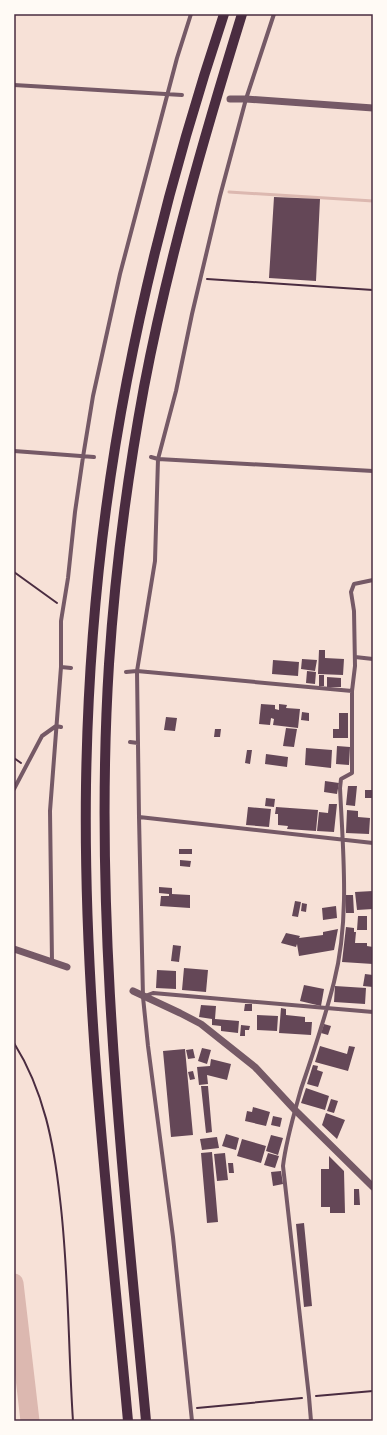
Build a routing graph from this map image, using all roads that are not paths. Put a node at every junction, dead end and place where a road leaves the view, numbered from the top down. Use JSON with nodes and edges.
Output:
{"nodes":[{"id":1,"x":191,"y":14,"type":"edge"},
{"id":2,"x":224,"y":14,"type":"edge"},
{"id":3,"x":242,"y":14,"type":"edge"},
{"id":4,"x":274,"y":14,"type":"edge"},
{"id":5,"x":14,"y":85,"type":"edge"},
{"id":6,"x":168,"y":95,"type":"junction"},
{"id":7,"x":182,"y":95,"type":"dead end"},
{"id":8,"x":230,"y":99,"type":"dead end"},
{"id":9,"x":246,"y":99,"type":"junction"},
{"id":10,"x":373,"y":108,"type":"edge"},
{"id":11,"x":14,"y":452,"type":"edge"},
{"id":12,"x":83,"y":457,"type":"junction"},
{"id":13,"x":94,"y":457,"type":"dead end"},
{"id":14,"x":150,"y":457,"type":"dead end"},
{"id":15,"x":158,"y":459,"type":"junction"},
{"id":16,"x":373,"y":471,"type":"edge"},
{"id":17,"x":373,"y":580,"type":"edge"},
{"id":18,"x":355,"y":657,"type":"junction"},
{"id":19,"x":373,"y":659,"type":"edge"},
{"id":20,"x":61,"y":667,"type":"junction"},
{"id":21,"x":71,"y":668,"type":"dead end"},
{"id":22,"x":137,"y":671,"type":"junction"},
{"id":23,"x":126,"y":672,"type":"dead end"},
{"id":24,"x":352,"y":691,"type":"junction"},
{"id":25,"x":58,"y":726,"type":"junction"},
{"id":26,"x":130,"y":742,"type":"dead end"},
{"id":27,"x":138,"y":743,"type":"junction"},
{"id":28,"x":14,"y":789,"type":"edge"},
{"id":29,"x":139,"y":817,"type":"junction"},
{"id":30,"x":342,"y":840,"type":"junction"},
{"id":31,"x":373,"y":843,"type":"edge"},
{"id":32,"x":14,"y":949,"type":"edge"},
{"id":33,"x":52,"y":962,"type":"junction"},
{"id":34,"x":67,"y":967,"type":"dead end"},
{"id":35,"x":133,"y":991,"type":"dead end"},
{"id":36,"x":143,"y":997,"type":"junction"},
{"id":37,"x":327,"y":1008,"type":"junction"},
{"id":38,"x":373,"y":1012,"type":"edge"},
{"id":39,"x":295,"y":1110,"type":"junction"},
{"id":40,"x":373,"y":1186,"type":"edge"},
{"id":41,"x":128,"y":1421,"type":"edge"},
{"id":42,"x":146,"y":1421,"type":"edge"},
{"id":43,"x":192,"y":1421,"type":"edge"},
{"id":44,"x":311,"y":1421,"type":"edge"}],
"edges":[{"from":1,"to":6,"type":"street"},
{"from":2,"to":41,"type":"highway"},
{"from":3,"to":42,"type":"highway"},
{"from":4,"to":9,"type":"street"},
{"from":5,"to":6,"type":"street"},
{"from":6,"to":7,"type":"street"},
{"from":6,"to":12,"type":"street"},
{"from":8,"to":9,"type":"street"},
{"from":9,"to":10,"type":"street"},
{"from":9,"to":15,"type":"street"},
{"from":11,"to":12,"type":"street"},
{"from":12,"to":13,"type":"street"},
{"from":12,"to":20,"type":"street"},
{"from":14,"to":15,"type":"street"},
{"from":15,"to":16,"type":"street"},
{"from":15,"to":22,"type":"street"},
{"from":17,"to":18,"type":"street"},
{"from":18,"to":19,"type":"street"},
{"from":18,"to":24,"type":"street"},
{"from":20,"to":21,"type":"street"},
{"from":20,"to":25,"type":"street"},
{"from":22,"to":23,"type":"street"},
{"from":22,"to":24,"type":"street"},
{"from":22,"to":27,"type":"street"},
{"from":24,"to":30,"type":"street"},
{"from":25,"to":28,"type":"street"},
{"from":25,"to":33,"type":"street"},
{"from":26,"to":27,"type":"street"},
{"from":27,"to":29,"type":"street"},
{"from":29,"to":30,"type":"street"},
{"from":29,"to":36,"type":"street"},
{"from":30,"to":31,"type":"street"},
{"from":30,"to":37,"type":"street"},
{"from":32,"to":33,"type":"street"},
{"from":33,"to":34,"type":"street"},
{"from":35,"to":36,"type":"street"},
{"from":36,"to":37,"type":"street"},
{"from":36,"to":39,"type":"street"},
{"from":36,"to":43,"type":"street"},
{"from":37,"to":38,"type":"street"},
{"from":37,"to":39,"type":"street"},
{"from":39,"to":40,"type":"street"},
{"from":39,"to":44,"type":"street"}]}
